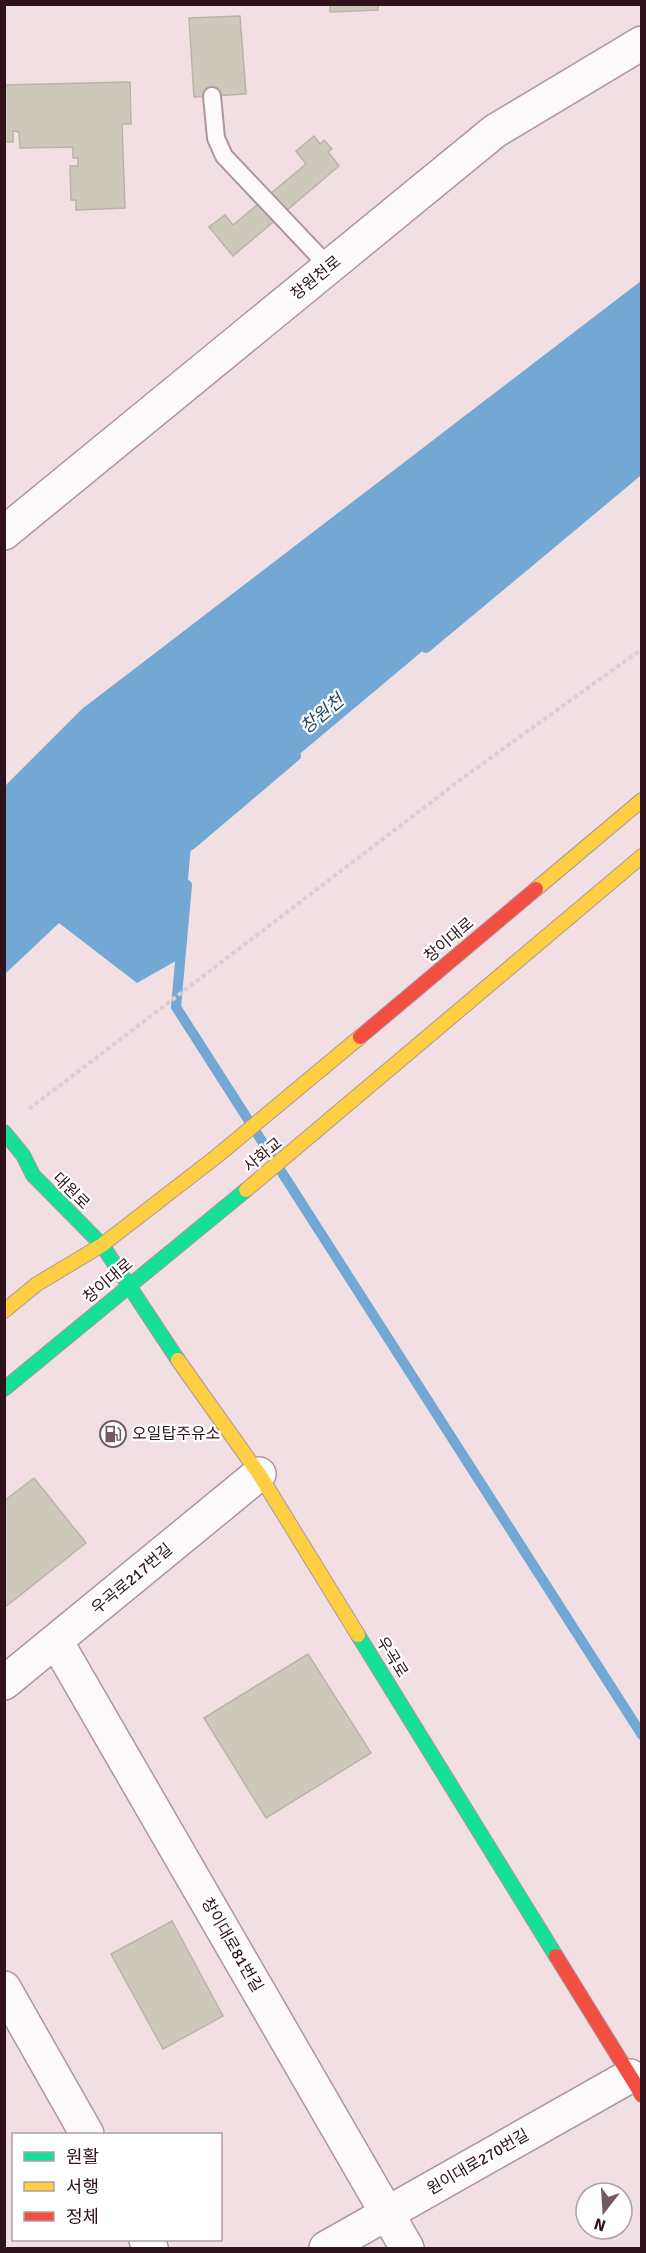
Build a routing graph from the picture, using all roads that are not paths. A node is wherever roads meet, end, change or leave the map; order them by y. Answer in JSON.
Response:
{"nodes":[{"id":1,"x":642,"y":43,"type":"edge"},
{"id":2,"x":212,"y":96,"type":"dead end"},
{"id":3,"x":329,"y":267,"type":"junction"},
{"id":4,"x":4,"y":533,"type":"edge"},
{"id":5,"x":642,"y":800,"type":"edge"},
{"id":6,"x":642,"y":856,"type":"edge"},
{"id":7,"x":278,"y":1104,"type":"joint"},
{"id":8,"x":4,"y":1132,"type":"edge"},
{"id":9,"x":217,"y":1156,"type":"joint"},
{"id":10,"x":233,"y":1200,"type":"joint"},
{"id":11,"x":102,"y":1245,"type":"junction"},
{"id":12,"x":128,"y":1286,"type":"junction"},
{"id":13,"x":4,"y":1311,"type":"edge"},
{"id":14,"x":4,"y":1389,"type":"edge"},
{"id":15,"x":259,"y":1474,"type":"junction"},
{"id":16,"x":57,"y":1641,"type":"junction"},
{"id":17,"x":4,"y":1683,"type":"edge"},
{"id":18,"x":4,"y":1988,"type":"edge"},
{"id":19,"x":638,"y":2080,"type":"edge"},
{"id":20,"x":86,"y":2133,"type":"edge"},
{"id":21,"x":387,"y":2214,"type":"junction"},
{"id":22,"x":326,"y":2248,"type":"edge"},
{"id":23,"x":407,"y":2248,"type":"edge"}],
"edges":[{"from":1,"to":3,"type":"street","name":"창원천로"},
{"from":2,"to":3,"type":"lane"},
{"from":3,"to":4,"type":"street","name":"창원천로"},
{"from":5,"to":7,"type":"main road","name":"창이대로"},
{"from":6,"to":10,"type":"main road","name":"사화교"},
{"from":7,"to":9,"type":"main road","name":"사화교"},
{"from":8,"to":11,"type":"main road","name":"대원로"},
{"from":9,"to":11,"type":"main road","name":"창이대로"},
{"from":10,"to":12,"type":"main road","name":"창이대로"},
{"from":11,"to":12,"type":"main road","name":"우곡로"},
{"from":11,"to":13,"type":"main road","name":"창이대로"},
{"from":12,"to":14,"type":"main road","name":"창이대로"},
{"from":12,"to":15,"type":"main road","name":"우곡로"},
{"from":15,"to":16,"type":"street","name":"우곡로217번길"},
{"from":15,"to":19,"type":"main road","name":"우곡로"},
{"from":16,"to":17,"type":"street","name":"우곡로217번길"},
{"from":16,"to":21,"type":"street","name":"창이대로81번길"},
{"from":18,"to":20,"type":"street"},
{"from":19,"to":21,"type":"street","name":"원이대로270번길"},
{"from":21,"to":22,"type":"street","name":"원이대로270번길"},
{"from":21,"to":23,"type":"street","name":"창이대로81번길"}]}
